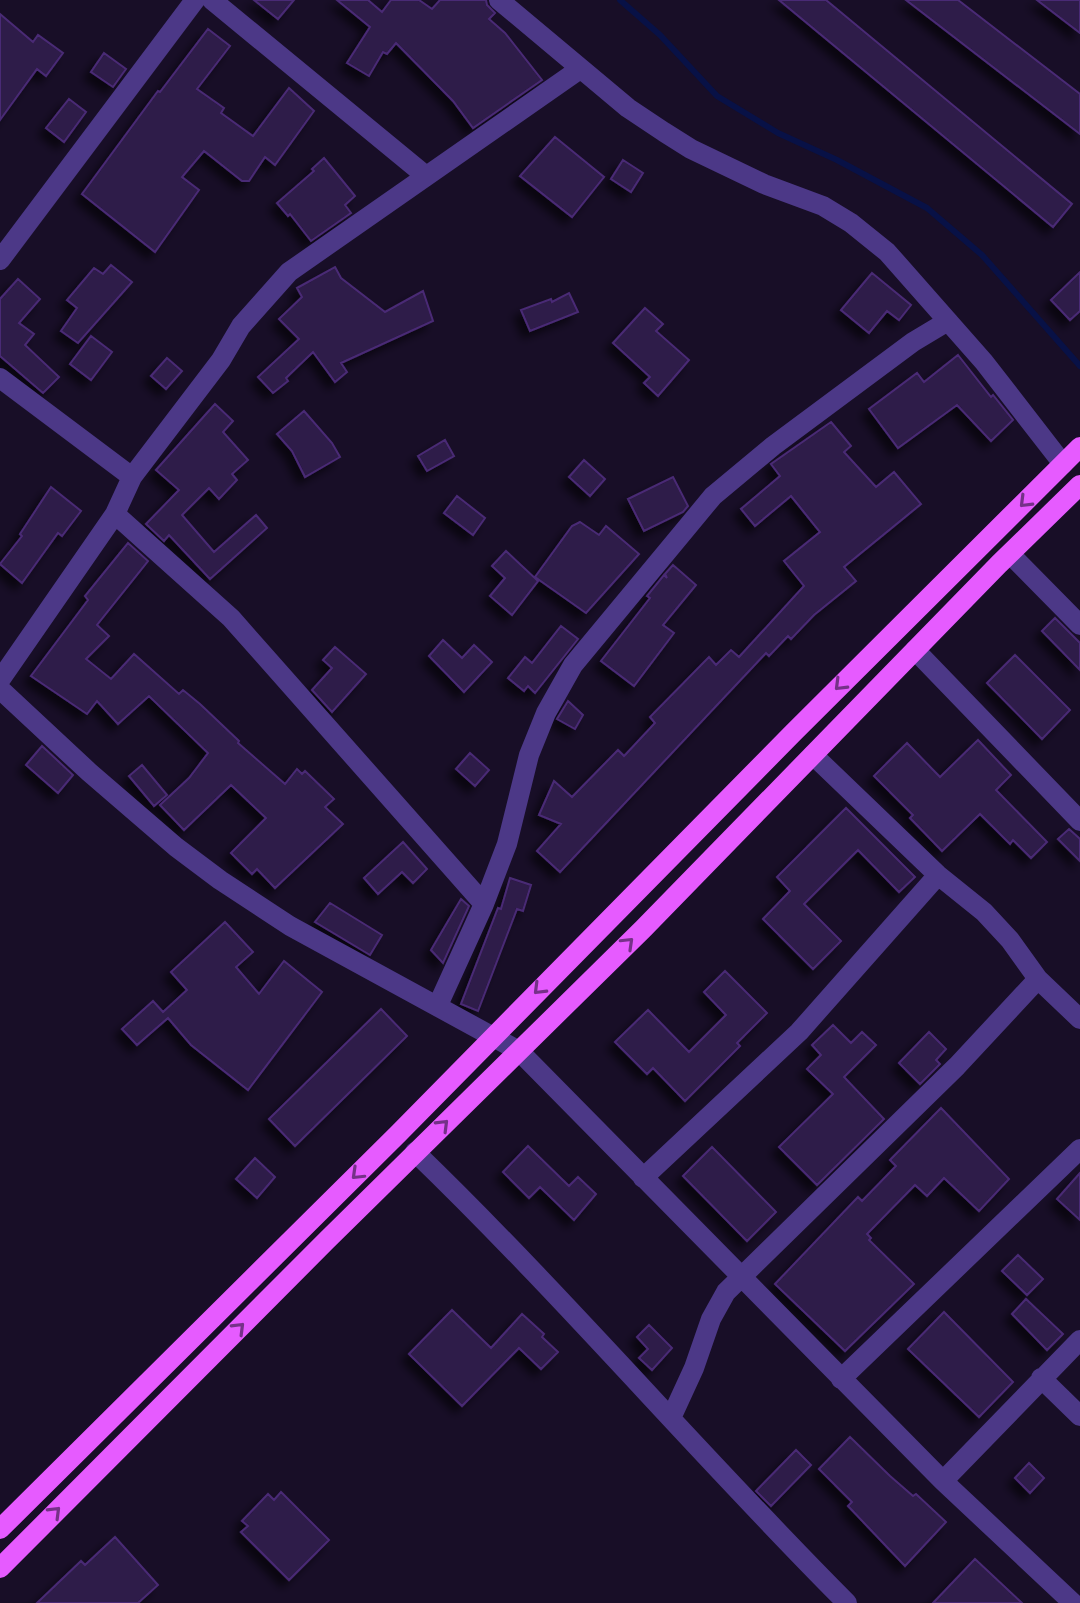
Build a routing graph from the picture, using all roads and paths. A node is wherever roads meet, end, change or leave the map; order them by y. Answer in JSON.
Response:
{"nodes":[{"id":1,"x":195,"y":0,"type":"edge"},
{"id":2,"x":212,"y":0,"type":"edge"},
{"id":3,"x":499,"y":0,"type":"edge"},
{"id":4,"x":580,"y":69,"type":"junction"},
{"id":5,"x":426,"y":176,"type":"junction"},
{"id":6,"x":0,"y":260,"type":"edge"},
{"id":7,"x":948,"y":321,"type":"junction"},
{"id":8,"x":0,"y":378,"type":"edge"},
{"id":9,"x":1080,"y":447,"type":"edge"},
{"id":10,"x":1063,"y":464,"type":"junction"},
{"id":11,"x":132,"y":477,"type":"junction"},
{"id":12,"x":1080,"y":485,"type":"edge"},
{"id":13,"x":115,"y":514,"type":"junction"},
{"id":14,"x":1010,"y":554,"type":"junction"},
{"id":15,"x":1080,"y":625,"type":"edge"},
{"id":16,"x":915,"y":650,"type":"junction"},
{"id":17,"x":0,"y":680,"type":"edge"},
{"id":18,"x":0,"y":689,"type":"edge"},
{"id":19,"x":813,"y":755,"type":"junction"},
{"id":20,"x":1080,"y":821,"type":"edge"},
{"id":21,"x":938,"y":875,"type":"junction"},
{"id":22,"x":484,"y":904,"type":"junction"},
{"id":23,"x":1038,"y":979,"type":"junction"},
{"id":24,"x":438,"y":1005,"type":"junction"},
{"id":25,"x":1080,"y":1019,"type":"edge"},
{"id":26,"x":493,"y":1036,"type":"junction"},
{"id":27,"x":519,"y":1051,"type":"junction"},
{"id":28,"x":1080,"y":1149,"type":"edge"},
{"id":29,"x":415,"y":1152,"type":"junction"},
{"id":30,"x":643,"y":1178,"type":"junction"},
{"id":31,"x":740,"y":1276,"type":"junction"},
{"id":32,"x":1080,"y":1340,"type":"edge"},
{"id":33,"x":1041,"y":1378,"type":"junction"},
{"id":34,"x":841,"y":1379,"type":"junction"},
{"id":35,"x":1080,"y":1416,"type":"edge"},
{"id":36,"x":671,"y":1418,"type":"junction"},
{"id":37,"x":943,"y":1481,"type":"junction"},
{"id":38,"x":0,"y":1529,"type":"edge"},
{"id":39,"x":0,"y":1568,"type":"edge"},
{"id":40,"x":847,"y":1603,"type":"edge"},
{"id":41,"x":1073,"y":1603,"type":"edge"}],
"edges":[{"from":1,"to":6,"type":"street"},
{"from":2,"to":5,"type":"street"},
{"from":3,"to":4,"type":"street"},
{"from":4,"to":5,"type":"street"},
{"from":4,"to":7,"type":"street"},
{"from":5,"to":11,"type":"street"},
{"from":7,"to":10,"type":"street"},
{"from":7,"to":22,"type":"street"},
{"from":8,"to":11,"type":"street"},
{"from":9,"to":10,"type":"main road"},
{"from":10,"to":26,"type":"main road","one_way":true},
{"from":11,"to":13,"type":"street"},
{"from":12,"to":14,"type":"main road"},
{"from":13,"to":17,"type":"street"},
{"from":13,"to":22,"type":"street"},
{"from":14,"to":15,"type":"street"},
{"from":14,"to":16,"type":"main road"},
{"from":16,"to":19,"type":"main road"},
{"from":16,"to":20,"type":"street"},
{"from":18,"to":24,"type":"street"},
{"from":19,"to":21,"type":"street"},
{"from":27,"to":19,"type":"main road","one_way":true},
{"from":21,"to":23,"type":"street"},
{"from":21,"to":30,"type":"street"},
{"from":22,"to":24,"type":"street"},
{"from":23,"to":25,"type":"street"},
{"from":23,"to":31,"type":"street"},
{"from":24,"to":26,"type":"street"},
{"from":26,"to":27,"type":"street"},
{"from":26,"to":38,"type":"main road","one_way":true},
{"from":29,"to":27,"type":"main road","one_way":true},
{"from":27,"to":30,"type":"street"},
{"from":28,"to":34,"type":"street"},
{"from":29,"to":36,"type":"street"},
{"from":39,"to":29,"type":"main road","one_way":true},
{"from":30,"to":31,"type":"street"},
{"from":31,"to":34,"type":"street"},
{"from":31,"to":36,"type":"street"},
{"from":32,"to":33,"type":"street"},
{"from":33,"to":35,"type":"street"},
{"from":33,"to":37,"type":"street"},
{"from":34,"to":37,"type":"street"},
{"from":36,"to":40,"type":"street"},
{"from":37,"to":41,"type":"street"}]}
